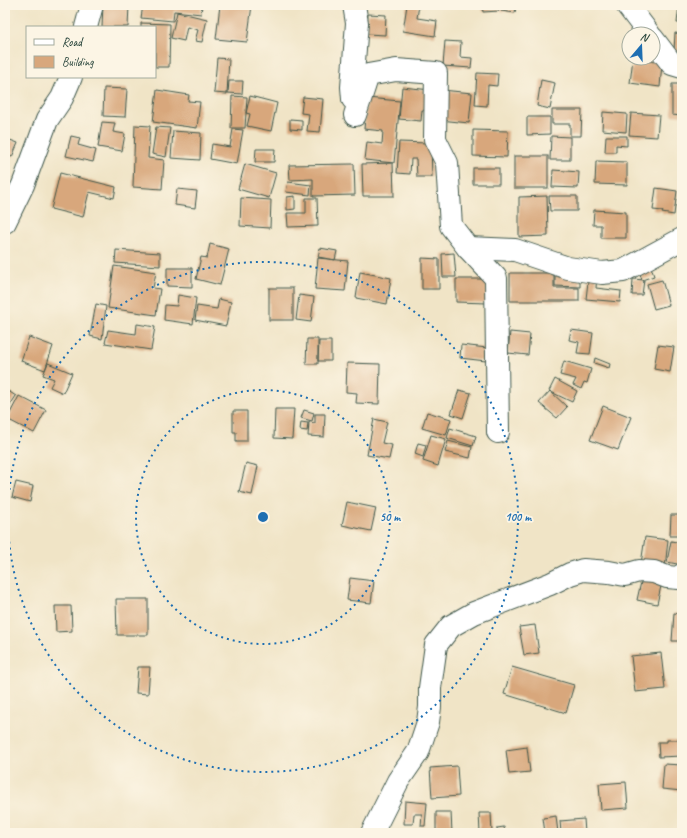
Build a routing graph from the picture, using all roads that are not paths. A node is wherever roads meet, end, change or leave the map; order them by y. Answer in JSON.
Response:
{"nodes":[{"id":1,"x":92,"y":5,"type":"edge"},
{"id":2,"x":354,"y":5,"type":"edge"},
{"id":3,"x":627,"y":5,"type":"edge"},
{"id":4,"x":86,"y":26,"type":"edge"},
{"id":5,"x":643,"y":26,"type":"edge"},
{"id":6,"x":661,"y":50,"type":"edge"},
{"id":7,"x":682,"y":67,"type":"edge"},
{"id":8,"x":70,"y":78,"type":"edge"},
{"id":9,"x":5,"y":222,"type":"edge"},
{"id":10,"x":682,"y":239,"type":"edge"},
{"id":11,"x":468,"y":248,"type":"junction"},
{"id":12,"x":498,"y":432,"type":"dead end"},
{"id":13,"x":682,"y":575,"type":"edge"},
{"id":14,"x":372,"y":833,"type":"edge"}],
"edges":[{"from":1,"to":4,"type":"street"},
{"from":2,"to":11,"type":"street"},
{"from":3,"to":5,"type":"street"},
{"from":6,"to":7,"type":"street"},
{"from":8,"to":9,"type":"street"},
{"from":10,"to":11,"type":"street"},
{"from":11,"to":12,"type":"street"},
{"from":13,"to":14,"type":"street"}]}
